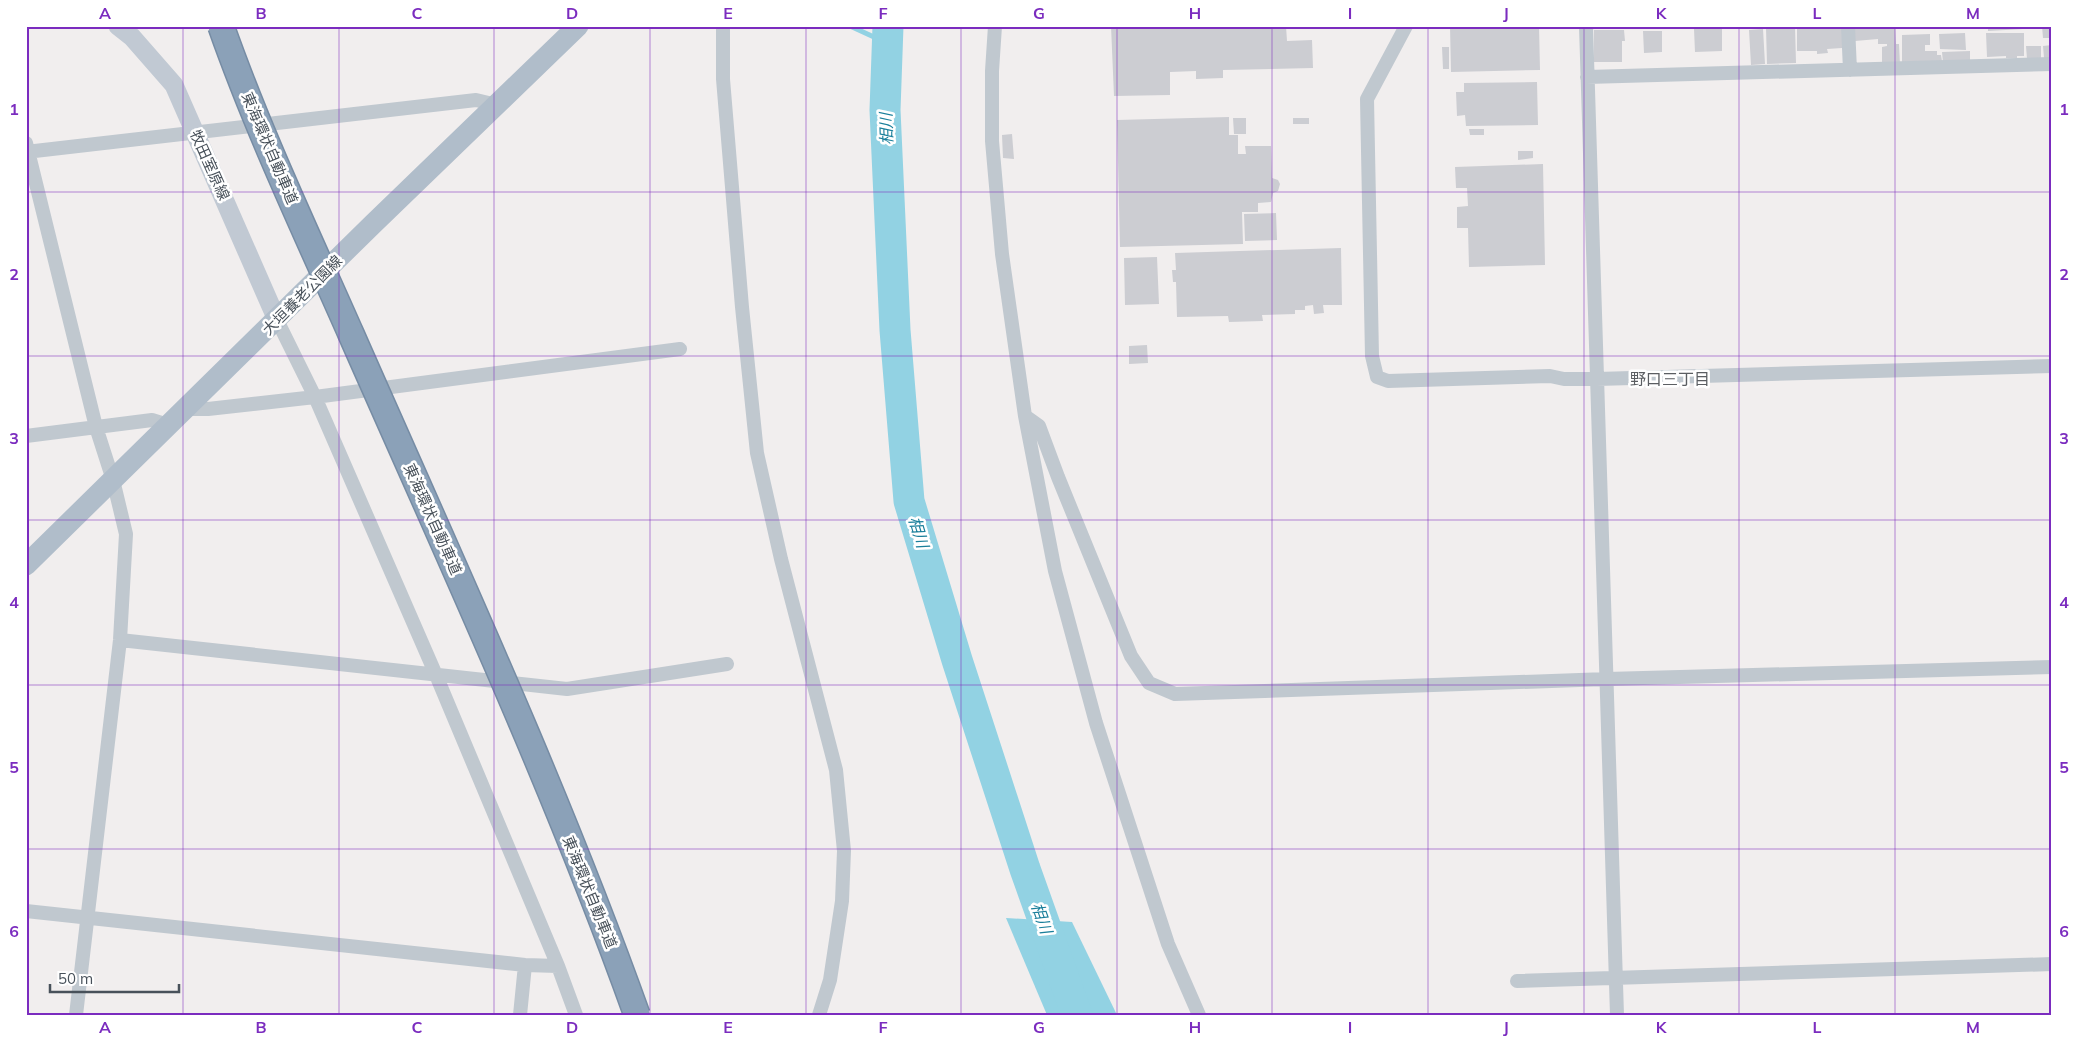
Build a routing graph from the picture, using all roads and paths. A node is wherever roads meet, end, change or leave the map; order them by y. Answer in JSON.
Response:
{"nodes":[{"id":1,"x":118,"y":26,"type":"edge"},
{"id":2,"x":221,"y":26,"type":"edge"},
{"id":3,"x":578,"y":26,"type":"edge"},
{"id":4,"x":723,"y":26,"type":"edge"},
{"id":5,"x":995,"y":26,"type":"edge"},
{"id":6,"x":1406,"y":26,"type":"edge"},
{"id":7,"x":1586,"y":26,"type":"edge"},
{"id":8,"x":1848,"y":26,"type":"edge"},
{"id":9,"x":2052,"y":64,"type":"edge"},
{"id":10,"x":1850,"y":70,"type":"junction"},
{"id":11,"x":1587,"y":77,"type":"junction"},
{"id":12,"x":497,"y":105,"type":"junction"},
{"id":13,"x":196,"y":132,"type":"junction"},
{"id":14,"x":27,"y":149,"type":"edge"},
{"id":15,"x":277,"y":320,"type":"junction"},
{"id":16,"x":680,"y":349,"type":"dead end"},
{"id":17,"x":2052,"y":366,"type":"edge"},
{"id":18,"x":1597,"y":379,"type":"junction"},
{"id":19,"x":315,"y":397,"type":"junction"},
{"id":20,"x":186,"y":409,"type":"junction"},
{"id":21,"x":1025,"y":416,"type":"junction"},
{"id":22,"x":168,"y":425,"type":"junction"},
{"id":23,"x":96,"y":427,"type":"junction"},
{"id":24,"x":26,"y":436,"type":"edge"},
{"id":25,"x":113,"y":480,"type":"junction"},
{"id":26,"x":26,"y":565,"type":"edge"},
{"id":27,"x":120,"y":640,"type":"junction"},
{"id":28,"x":727,"y":664,"type":"dead end"},
{"id":29,"x":2052,"y":667,"type":"edge"},
{"id":30,"x":436,"y":675,"type":"junction"},
{"id":31,"x":1607,"y":679,"type":"junction"},
{"id":32,"x":26,"y":911,"type":"edge"},
{"id":33,"x":87,"y":918,"type":"junction"},
{"id":34,"x":2052,"y":964,"type":"edge"},
{"id":35,"x":525,"y":965,"type":"junction"},
{"id":36,"x":558,"y":966,"type":"junction"},
{"id":37,"x":1615,"y":978,"type":"junction"},
{"id":38,"x":1517,"y":981,"type":"dead end"},
{"id":39,"x":76,"y":1015,"type":"edge"},
{"id":40,"x":520,"y":1015,"type":"edge"},
{"id":41,"x":576,"y":1015,"type":"edge"},
{"id":42,"x":637,"y":1015,"type":"edge"},
{"id":43,"x":819,"y":1015,"type":"edge"},
{"id":44,"x":1199,"y":1015,"type":"edge"},
{"id":45,"x":1617,"y":1015,"type":"edge"}],
"edges":[{"from":1,"to":13,"type":"main road","name":"牧田室原線"},
{"from":2,"to":42,"type":"highway","name":"東海環状自動車道","bridge":true},
{"from":3,"to":12,"type":"main road","name":"大垣養老公園線"},
{"from":4,"to":43,"type":"street"},
{"from":5,"to":21,"type":"street"},
{"from":6,"to":18,"type":"street"},
{"from":7,"to":11,"type":"street"},
{"from":8,"to":10,"type":"street"},
{"from":9,"to":10,"type":"street"},
{"from":10,"to":11,"type":"street"},
{"from":11,"to":18,"type":"street"},
{"from":12,"to":13,"type":"street"},
{"from":12,"to":15,"type":"main road","name":"大垣養老公園線"},
{"from":13,"to":14,"type":"street"},
{"from":13,"to":15,"type":"main road","name":"牧田室原線"},
{"from":14,"to":23,"type":"street"},
{"from":15,"to":19,"type":"street"},
{"from":15,"to":20,"type":"main road","name":"大垣養老公園線"},
{"from":16,"to":19,"type":"street"},
{"from":17,"to":18,"type":"street"},
{"from":18,"to":31,"type":"street"},
{"from":19,"to":20,"type":"street"},
{"from":19,"to":30,"type":"street"},
{"from":20,"to":22,"type":"main road","name":"大垣養老公園線"},
{"from":21,"to":31,"type":"street"},
{"from":21,"to":44,"type":"street"},
{"from":22,"to":23,"type":"street"},
{"from":22,"to":25,"type":"main road","name":"大垣養老公園線"},
{"from":23,"to":24,"type":"street"},
{"from":23,"to":25,"type":"street"},
{"from":25,"to":26,"type":"main road","name":"大垣養老公園線"},
{"from":25,"to":27,"type":"street"},
{"from":27,"to":30,"type":"street"},
{"from":27,"to":33,"type":"street"},
{"from":28,"to":30,"type":"street"},
{"from":29,"to":31,"type":"street"},
{"from":30,"to":36,"type":"street"},
{"from":31,"to":37,"type":"street"},
{"from":32,"to":33,"type":"street"},
{"from":33,"to":35,"type":"street"},
{"from":33,"to":39,"type":"street"},
{"from":34,"to":37,"type":"street"},
{"from":35,"to":36,"type":"street"},
{"from":35,"to":40,"type":"street"},
{"from":36,"to":41,"type":"street"},
{"from":37,"to":38,"type":"street"},
{"from":37,"to":45,"type":"street"}]}
